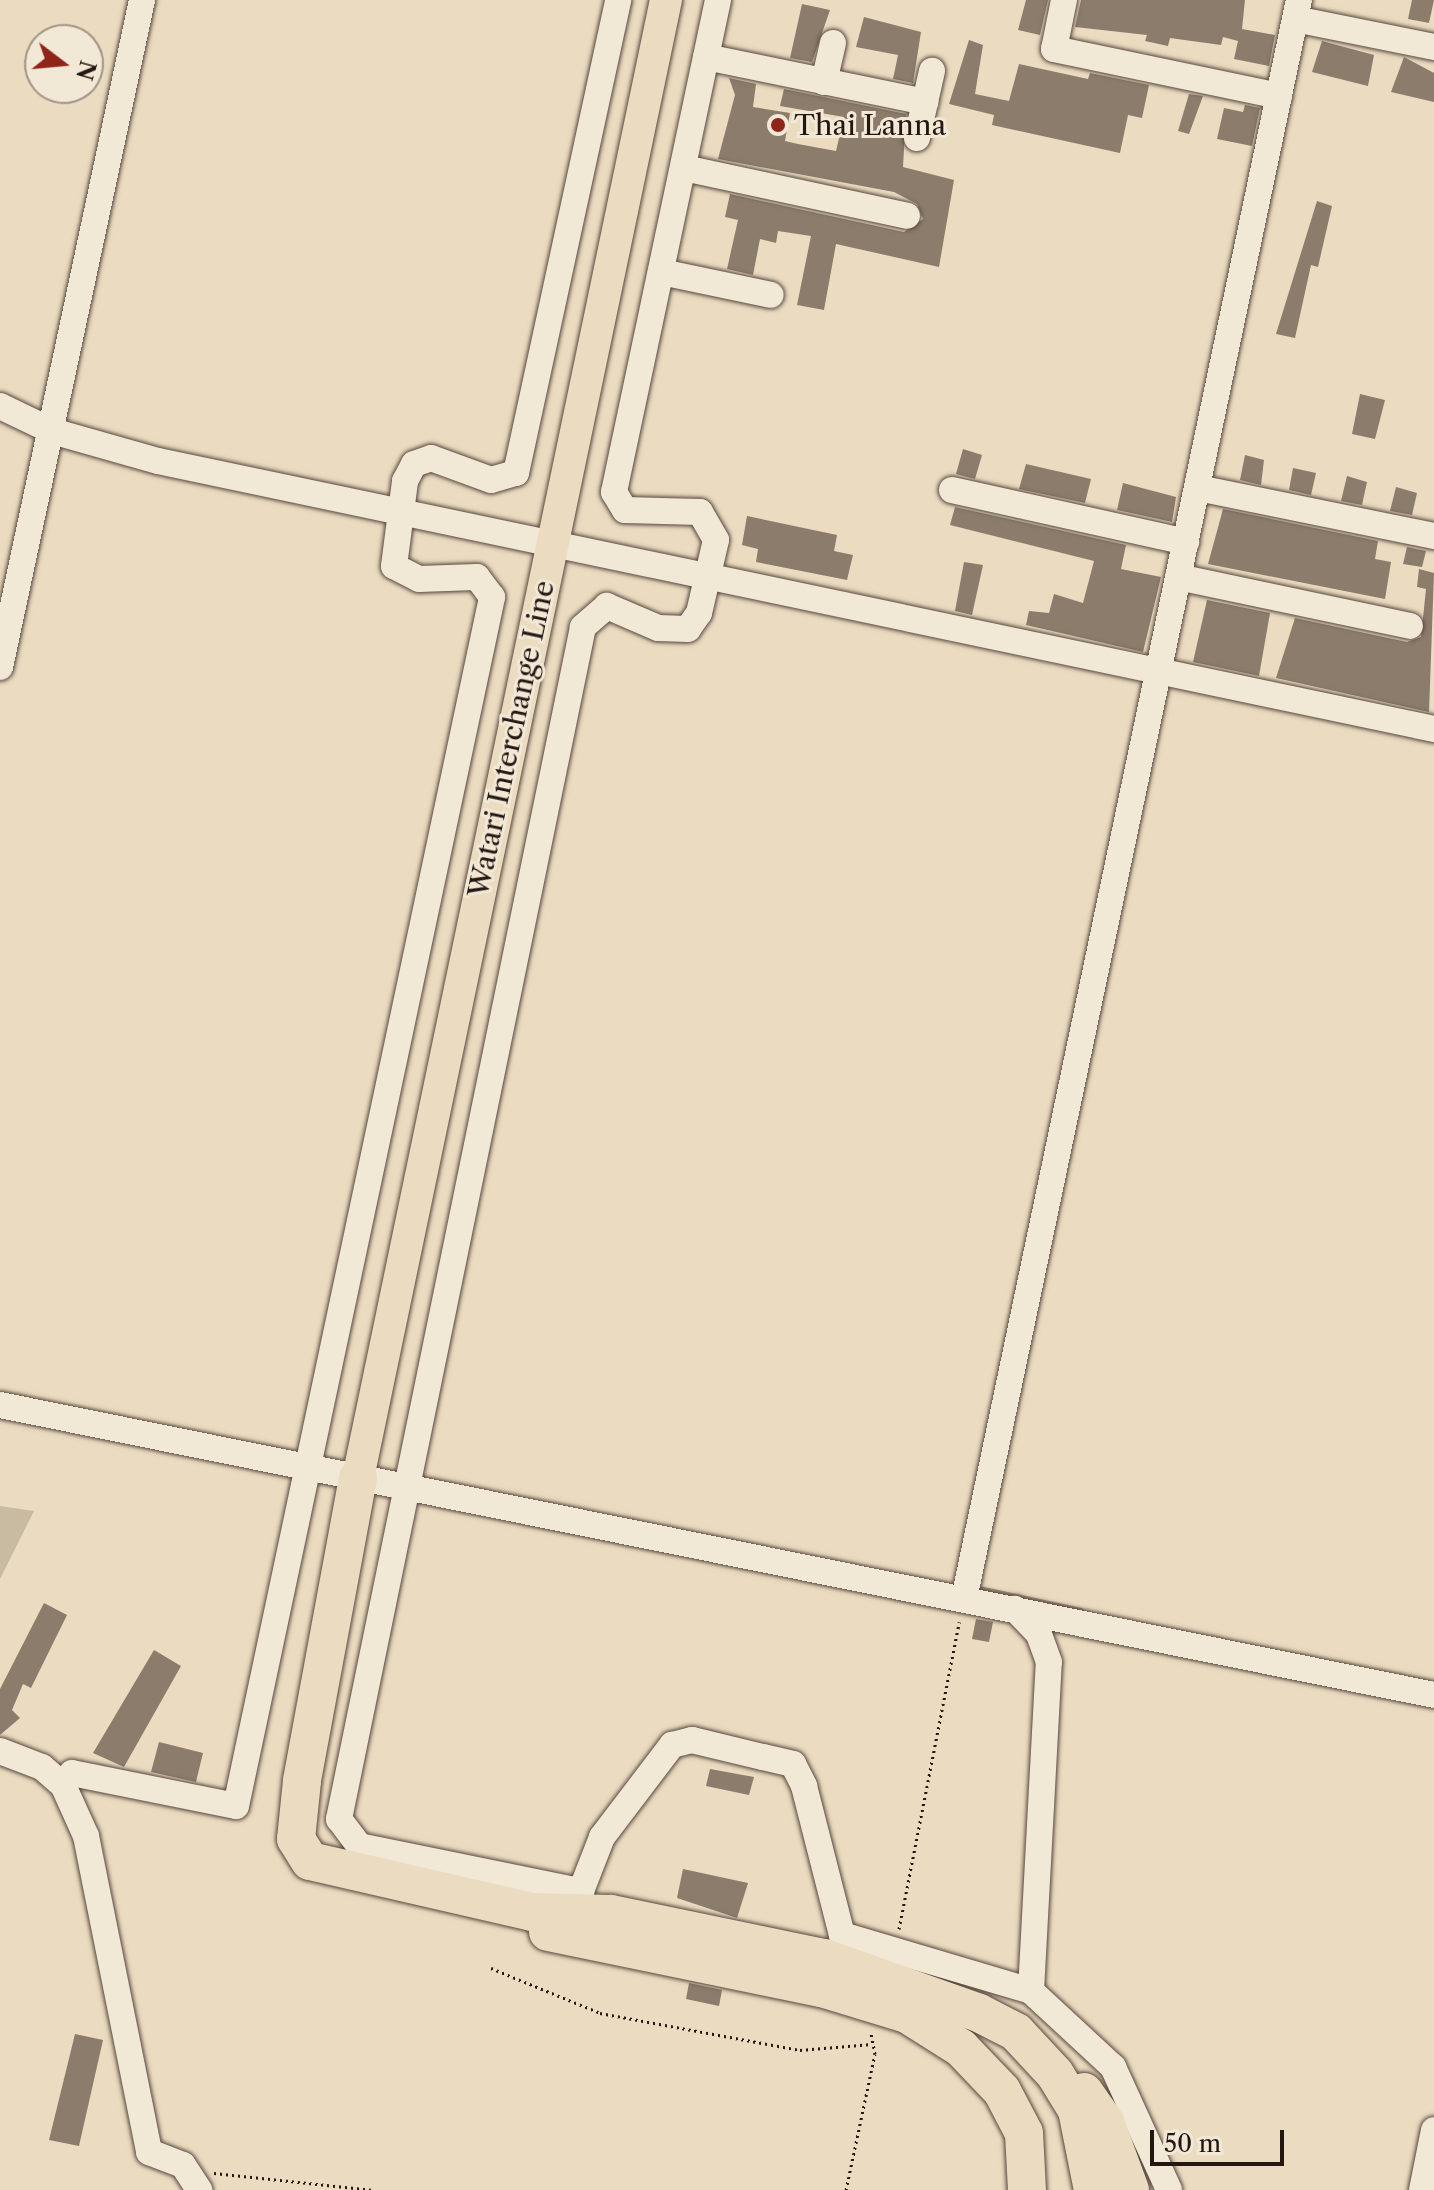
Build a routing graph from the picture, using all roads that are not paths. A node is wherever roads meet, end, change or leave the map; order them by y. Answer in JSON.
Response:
{"nodes":[{"id":1,"x":142,"y":0,"type":"edge"},
{"id":2,"x":618,"y":0,"type":"edge"},
{"id":3,"x":666,"y":0,"type":"edge"},
{"id":4,"x":718,"y":0,"type":"edge"},
{"id":5,"x":1064,"y":0,"type":"edge"},
{"id":6,"x":1297,"y":10,"type":"edge"},
{"id":7,"x":833,"y":43,"type":"dead end"},
{"id":8,"x":1434,"y":47,"type":"edge"},
{"id":9,"x":706,"y":57,"type":"junction"},
{"id":10,"x":932,"y":71,"type":"dead end"},
{"id":11,"x":824,"y":82,"type":"junction"},
{"id":12,"x":1279,"y":96,"type":"junction"},
{"id":13,"x":925,"y":102,"type":"junction"},
{"id":14,"x":917,"y":138,"type":"dead end"},
{"id":15,"x":684,"y":168,"type":"junction"},
{"id":16,"x":907,"y":216,"type":"dead end"},
{"id":17,"x":661,"y":272,"type":"junction"},
{"id":18,"x":771,"y":295,"type":"dead end"},
{"id":19,"x":0,"y":406,"type":"edge"},
{"id":20,"x":52,"y":431,"type":"junction"},
{"id":21,"x":1198,"y":488,"type":"junction"},
{"id":22,"x":952,"y":490,"type":"dead end"},
{"id":23,"x":399,"y":511,"type":"junction"},
{"id":24,"x":1434,"y":536,"type":"edge"},
{"id":25,"x":1186,"y":542,"type":"junction"},
{"id":26,"x":551,"y":543,"type":"junction"},
{"id":27,"x":708,"y":577,"type":"junction"},
{"id":28,"x":1178,"y":577,"type":"junction"},
{"id":29,"x":1410,"y":626,"type":"dead end"},
{"id":30,"x":0,"y":667,"type":"edge"},
{"id":31,"x":1159,"y":671,"type":"junction"},
{"id":32,"x":1434,"y":729,"type":"edge"},
{"id":33,"x":0,"y":1405,"type":"edge"},
{"id":34,"x":303,"y":1466,"type":"junction"},
{"id":35,"x":358,"y":1478,"type":"junction"},
{"id":36,"x":410,"y":1488,"type":"junction"},
{"id":37,"x":964,"y":1599,"type":"junction"},
{"id":38,"x":1015,"y":1609,"type":"junction"},
{"id":39,"x":1434,"y":1695,"type":"edge"},
{"id":40,"x":0,"y":1751,"type":"edge"},
{"id":41,"x":63,"y":1785,"type":"junction"},
{"id":42,"x":1031,"y":1991,"type":"junction"},
{"id":43,"x":910,"y":2003,"type":"junction"},
{"id":44,"x":1016,"y":2032,"type":"junction"},
{"id":45,"x":1434,"y":2130,"type":"edge"},
{"id":46,"x":196,"y":2183,"type":"edge"},
{"id":47,"x":1027,"y":2190,"type":"edge"},
{"id":48,"x":1078,"y":2190,"type":"edge"},
{"id":49,"x":1093,"y":2190,"type":"edge"},
{"id":50,"x":1130,"y":2190,"type":"edge"},
{"id":51,"x":1169,"y":2190,"type":"edge"},
{"id":52,"x":1422,"y":2190,"type":"edge"}],
"edges":[{"from":1,"to":20,"type":"street"},
{"from":2,"to":23,"type":"street"},
{"from":3,"to":26,"type":"main road","name":"Watari Interchange Line"},
{"from":4,"to":9,"type":"street"},
{"from":5,"to":12,"type":"street"},
{"from":6,"to":8,"type":"street"},
{"from":6,"to":12,"type":"street"},
{"from":7,"to":11,"type":"street"},
{"from":9,"to":11,"type":"street"},
{"from":9,"to":15,"type":"street"},
{"from":10,"to":13,"type":"street"},
{"from":11,"to":13,"type":"street"},
{"from":12,"to":21,"type":"street"},
{"from":13,"to":14,"type":"street"},
{"from":15,"to":16,"type":"street"},
{"from":15,"to":17,"type":"street"},
{"from":17,"to":18,"type":"street"},
{"from":17,"to":27,"type":"street"},
{"from":19,"to":20,"type":"street"},
{"from":20,"to":23,"type":"street"},
{"from":20,"to":30,"type":"street"},
{"from":21,"to":24,"type":"street"},
{"from":21,"to":25,"type":"street"},
{"from":22,"to":25,"type":"street"},
{"from":23,"to":26,"type":"street"},
{"from":23,"to":34,"type":"street"},
{"from":25,"to":28,"type":"street"},
{"from":26,"to":27,"type":"street"},
{"from":26,"to":35,"type":"main road","name":"Watari Interchange Line"},
{"from":27,"to":31,"type":"street"},
{"from":27,"to":36,"type":"street"},
{"from":28,"to":29,"type":"street"},
{"from":28,"to":31,"type":"street"},
{"from":31,"to":32,"type":"street"},
{"from":31,"to":37,"type":"street"},
{"from":33,"to":34,"type":"street"},
{"from":34,"to":35,"type":"street"},
{"from":34,"to":41,"type":"street"},
{"from":35,"to":36,"type":"street"},
{"from":35,"to":43,"type":"highway"},
{"from":36,"to":37,"type":"street"},
{"from":36,"to":42,"type":"street"},
{"from":37,"to":38,"type":"street"},
{"from":38,"to":39,"type":"street"},
{"from":38,"to":42,"type":"street"},
{"from":40,"to":41,"type":"street"},
{"from":41,"to":46,"type":"street"},
{"from":42,"to":51,"type":"street"},
{"from":43,"to":44,"type":"highway"},
{"from":43,"to":47,"type":"highway"},
{"from":43,"to":48,"type":"highway"},
{"from":44,"to":49,"type":"highway"},
{"from":44,"to":50,"type":"highway"},
{"from":45,"to":52,"type":"street"}]}
